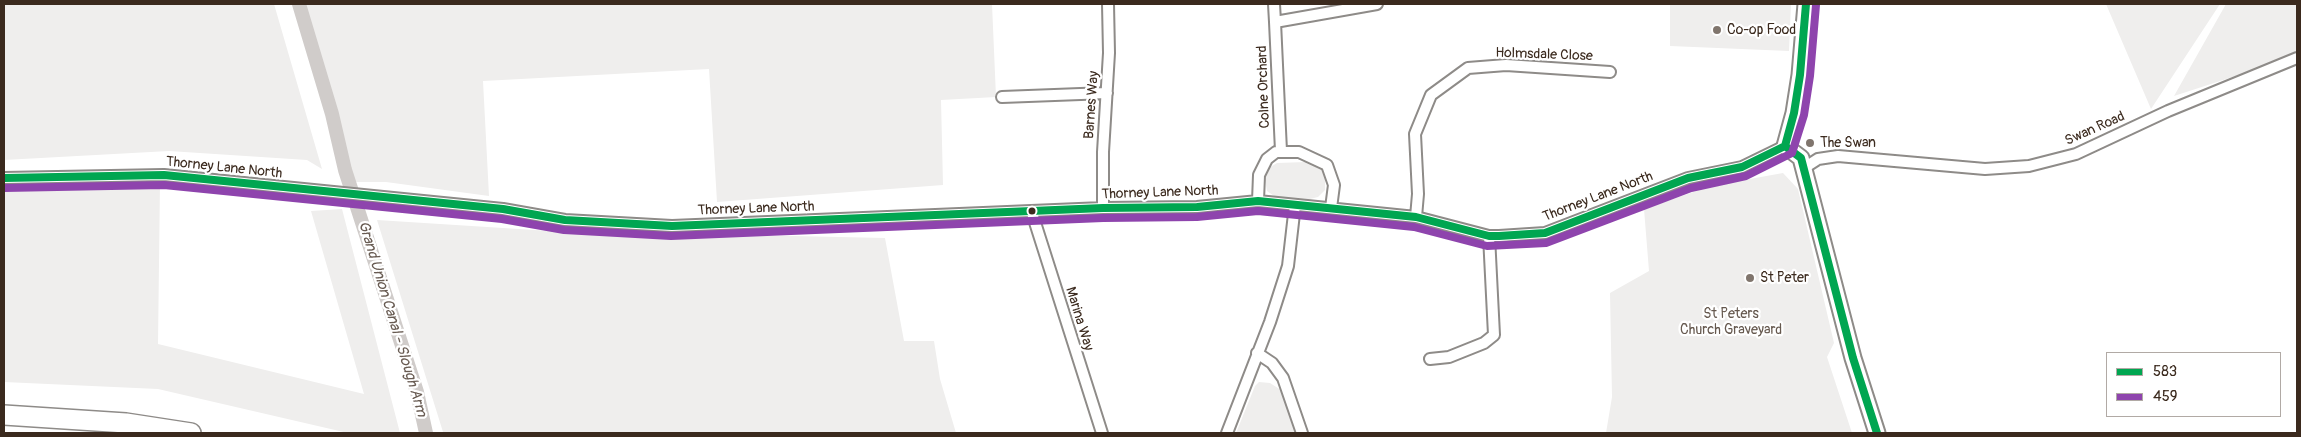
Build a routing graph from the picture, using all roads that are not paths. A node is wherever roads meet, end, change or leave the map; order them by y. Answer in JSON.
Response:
{"nodes":[{"id":1,"x":1108,"y":4,"type":"edge"},
{"id":2,"x":1274,"y":4,"type":"edge"},
{"id":3,"x":1377,"y":4,"type":"edge"},
{"id":4,"x":1806,"y":4,"type":"edge"},
{"id":5,"x":1275,"y":22,"type":"junction"},
{"id":6,"x":2297,"y":58,"type":"edge"},
{"id":7,"x":1610,"y":72,"type":"dead end"},
{"id":8,"x":1107,"y":93,"type":"junction"},
{"id":9,"x":1002,"y":97,"type":"dead end"},
{"id":10,"x":1785,"y":146,"type":"junction"},
{"id":11,"x":1281,"y":151,"type":"junction"},
{"id":12,"x":1804,"y":168,"type":"junction"},
{"id":13,"x":4,"y":178,"type":"edge"},
{"id":14,"x":1258,"y":201,"type":"junction"},
{"id":15,"x":1295,"y":205,"type":"junction"},
{"id":16,"x":1103,"y":208,"type":"junction"},
{"id":17,"x":1331,"y":208,"type":"junction"},
{"id":18,"x":1032,"y":213,"type":"junction"},
{"id":19,"x":1416,"y":217,"type":"junction"},
{"id":20,"x":1489,"y":236,"type":"junction"},
{"id":21,"x":1257,"y":353,"type":"junction"},
{"id":22,"x":1430,"y":360,"type":"dead end"},
{"id":23,"x":4,"y":414,"type":"edge"},
{"id":24,"x":192,"y":433,"type":"edge"},
{"id":25,"x":1102,"y":433,"type":"edge"},
{"id":26,"x":1227,"y":433,"type":"edge"},
{"id":27,"x":1302,"y":433,"type":"edge"},
{"id":28,"x":1877,"y":433,"type":"edge"}],
"edges":[{"from":1,"to":8,"type":"street","name":"Barnes Way"},
{"from":2,"to":5,"type":"street","name":"Colne Orchard"},
{"from":3,"to":5,"type":"street"},
{"from":4,"to":10,"type":"main road"},
{"from":5,"to":11,"type":"street","name":"Colne Orchard"},
{"from":6,"to":12,"type":"street","name":"Swan Road"},
{"from":7,"to":19,"type":"street","name":"Holmsdale Close"},
{"from":8,"to":9,"type":"street"},
{"from":8,"to":16,"type":"street","name":"Barnes Way"},
{"from":10,"to":12,"type":"main road"},
{"from":10,"to":20,"type":"street","name":"Thorney Lane North"},
{"from":11,"to":14,"type":"street"},
{"from":11,"to":17,"type":"street"},
{"from":12,"to":28,"type":"main road"},
{"from":13,"to":18,"type":"street","name":"Thorney Lane North"},
{"from":14,"to":15,"type":"street","name":"Thorney Lane North"},
{"from":14,"to":16,"type":"street","name":"Thorney Lane North"},
{"from":15,"to":17,"type":"street","name":"Thorney Lane North"},
{"from":15,"to":21,"type":"street"},
{"from":16,"to":18,"type":"street","name":"Thorney Lane North"},
{"from":17,"to":19,"type":"street","name":"Thorney Lane North"},
{"from":18,"to":25,"type":"street","name":"Marina Way"},
{"from":19,"to":20,"type":"street","name":"Thorney Lane North"},
{"from":20,"to":22,"type":"street"},
{"from":21,"to":26,"type":"street"},
{"from":21,"to":27,"type":"street"},
{"from":23,"to":24,"type":"highway"}]}
